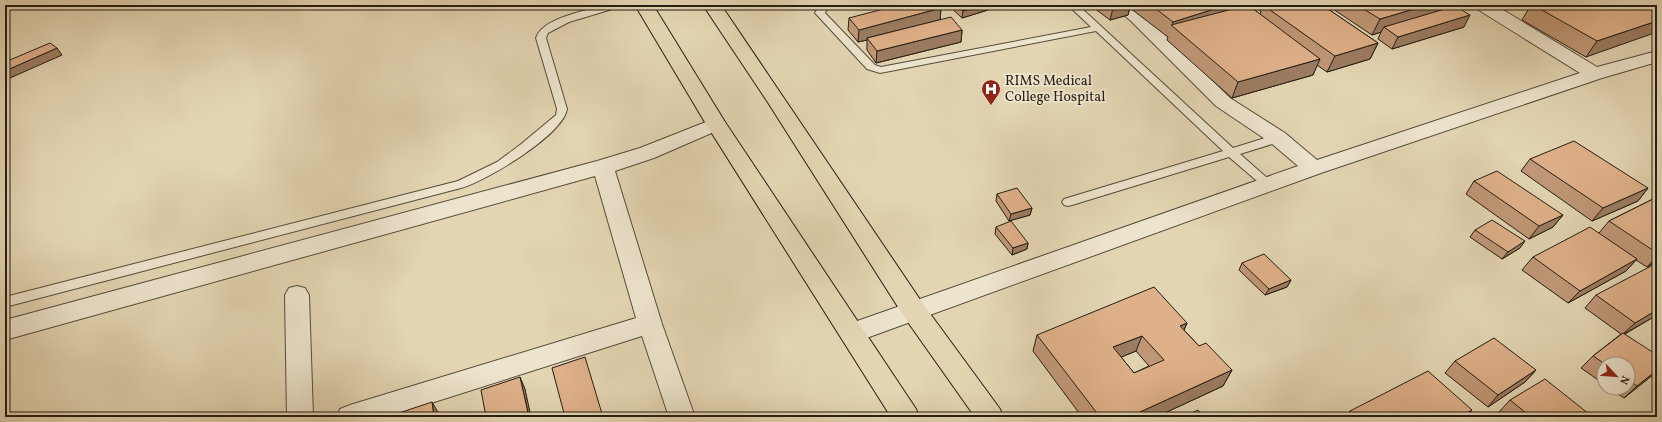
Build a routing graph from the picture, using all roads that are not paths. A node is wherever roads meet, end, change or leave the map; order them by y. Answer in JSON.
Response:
{"nodes":[{"id":1,"x":616,"y":5,"type":"edge"},
{"id":2,"x":644,"y":5,"type":"edge"},
{"id":3,"x":712,"y":5,"type":"edge"},
{"id":4,"x":824,"y":5,"type":"edge"},
{"id":5,"x":1074,"y":5,"type":"edge"},
{"id":6,"x":1121,"y":5,"type":"edge"},
{"id":7,"x":1483,"y":5,"type":"edge"},
{"id":8,"x":1099,"y":28,"type":"junction"},
{"id":9,"x":1657,"y":56,"type":"edge"},
{"id":10,"x":1595,"y":74,"type":"junction"},
{"id":11,"x":716,"y":124,"type":"junction"},
{"id":12,"x":1278,"y":138,"type":"junction"},
{"id":13,"x":1232,"y":153,"type":"junction"},
{"id":14,"x":603,"y":167,"type":"junction"},
{"id":15,"x":1314,"y":168,"type":"junction"},
{"id":16,"x":1268,"y":184,"type":"junction"},
{"id":17,"x":1068,"y":202,"type":"dead end"},
{"id":18,"x":297,"y":295,"type":"dead end"},
{"id":19,"x":5,"y":302,"type":"edge"},
{"id":20,"x":914,"y":311,"type":"junction"},
{"id":21,"x":650,"y":324,"type":"junction"},
{"id":22,"x":5,"y":330,"type":"edge"},
{"id":23,"x":852,"y":333,"type":"junction"},
{"id":24,"x":901,"y":416,"type":"edge"},
{"id":25,"x":300,"y":417,"type":"edge"},
{"id":26,"x":350,"y":417,"type":"edge"},
{"id":27,"x":682,"y":417,"type":"edge"},
{"id":28,"x":990,"y":417,"type":"edge"}],
"edges":[{"from":1,"to":19,"type":"lane"},
{"from":2,"to":11,"type":"main road"},
{"from":3,"to":20,"type":"main road"},
{"from":4,"to":8,"type":"lane"},
{"from":5,"to":8,"type":"lane"},
{"from":6,"to":12,"type":"street"},
{"from":7,"to":10,"type":"street"},
{"from":8,"to":13,"type":"lane"},
{"from":9,"to":10,"type":"street"},
{"from":10,"to":15,"type":"street"},
{"from":11,"to":14,"type":"street"},
{"from":11,"to":23,"type":"main road"},
{"from":12,"to":13,"type":"lane"},
{"from":12,"to":15,"type":"street"},
{"from":13,"to":16,"type":"lane"},
{"from":13,"to":17,"type":"lane"},
{"from":14,"to":21,"type":"street"},
{"from":14,"to":22,"type":"street"},
{"from":15,"to":16,"type":"street"},
{"from":16,"to":20,"type":"street"},
{"from":18,"to":25,"type":"street"},
{"from":20,"to":23,"type":"street"},
{"from":20,"to":28,"type":"main road"},
{"from":21,"to":26,"type":"street"},
{"from":21,"to":27,"type":"street"},
{"from":23,"to":24,"type":"main road"}]}
